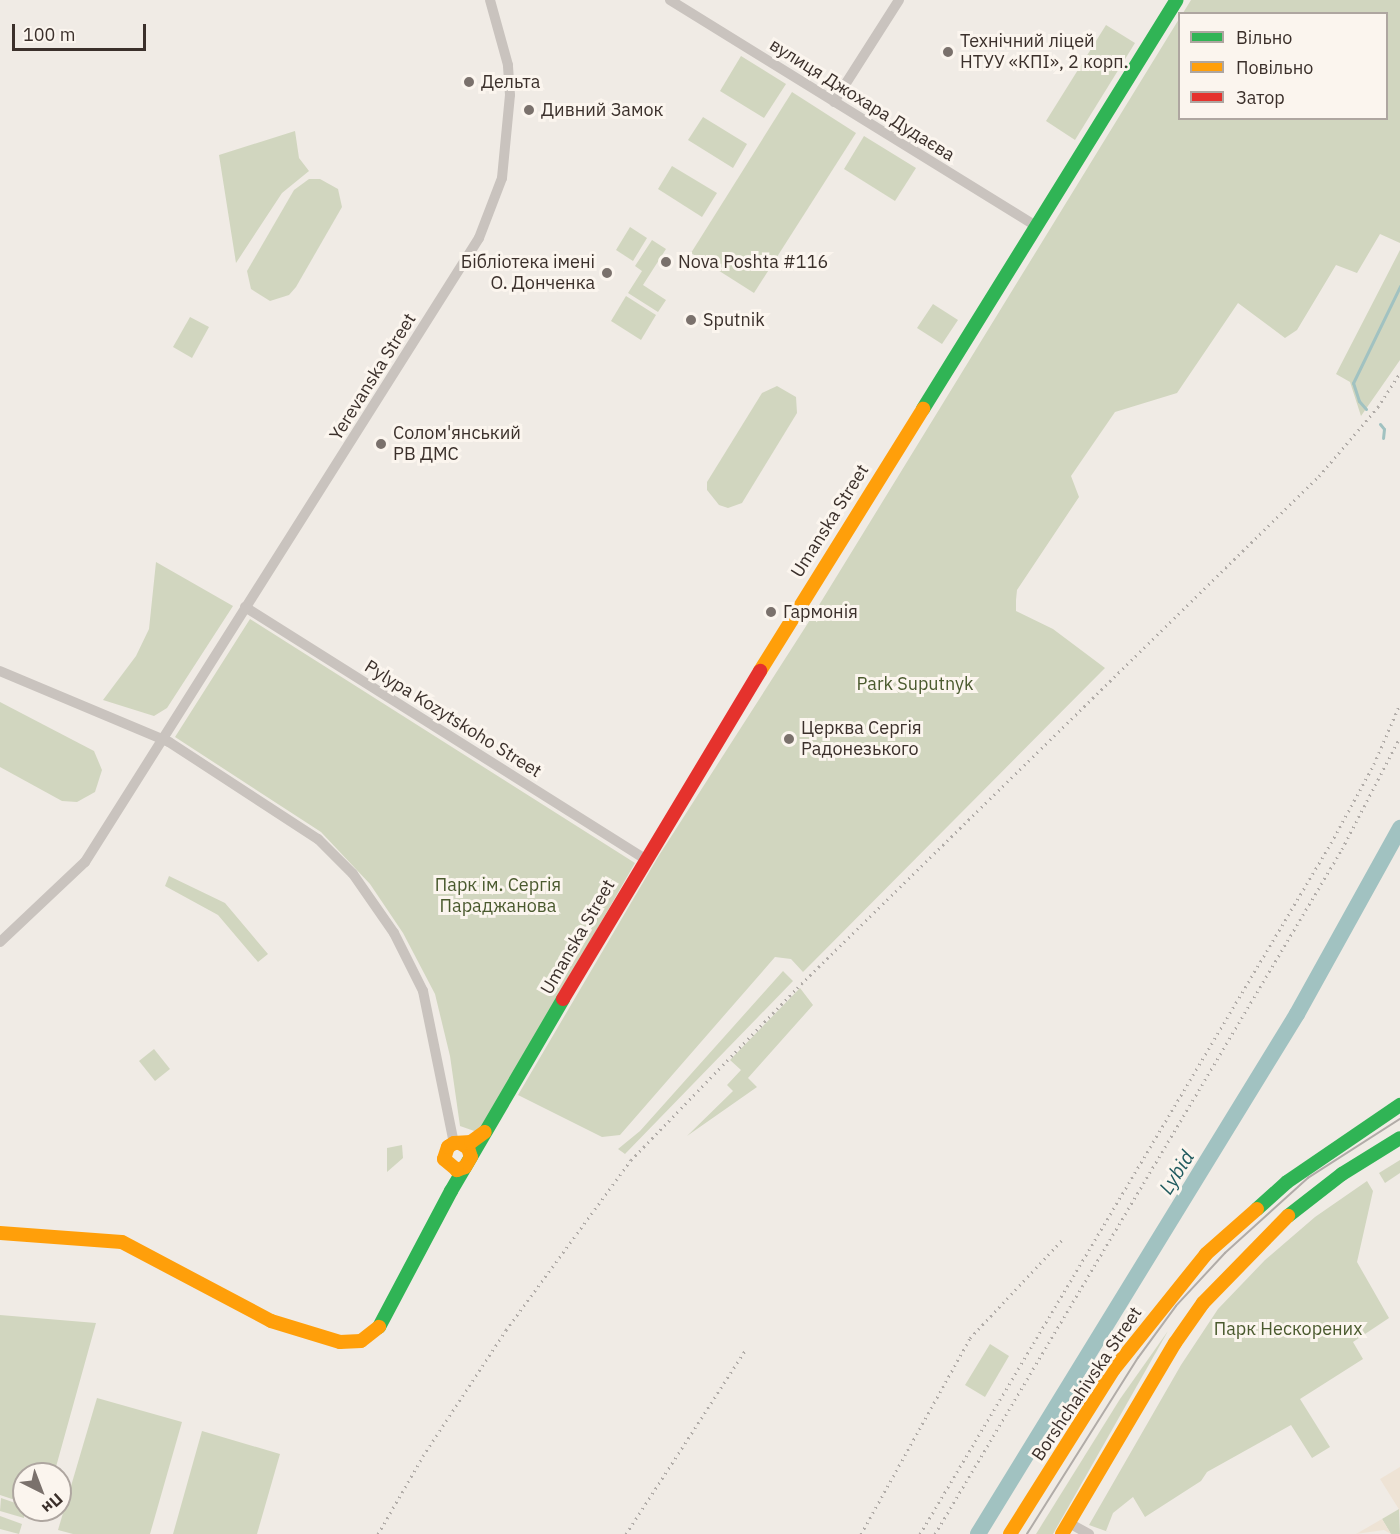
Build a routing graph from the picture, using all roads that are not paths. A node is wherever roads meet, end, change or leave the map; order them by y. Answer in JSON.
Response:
{"nodes":[{"id":1,"x":490,"y":0,"type":"edge"},
{"id":2,"x":670,"y":0,"type":"edge"},
{"id":3,"x":899,"y":0,"type":"edge"},
{"id":4,"x":1177,"y":0,"type":"edge"},
{"id":5,"x":834,"y":102,"type":"junction"},
{"id":6,"x":1037,"y":227,"type":"junction"},
{"id":7,"x":245,"y":607,"type":"junction"},
{"id":8,"x":0,"y":671,"type":"edge"},
{"id":9,"x":161,"y":738,"type":"junction"},
{"id":10,"x":644,"y":858,"type":"junction"},
{"id":11,"x":0,"y":942,"type":"edge"},
{"id":12,"x":1400,"y":1105,"type":"edge"},
{"id":13,"x":489,"y":1129,"type":"junction"},
{"id":14,"x":1400,"y":1138,"type":"edge"},
{"id":15,"x":457,"y":1143,"type":"junction"},
{"id":16,"x":468,"y":1164,"type":"junction"},
{"id":17,"x":449,"y":1167,"type":"junction"},
{"id":18,"x":451,"y":1191,"type":"junction"},
{"id":19,"x":0,"y":1233,"type":"edge"},
{"id":20,"x":1066,"y":1528,"type":"edge"},
{"id":21,"x":1010,"y":1534,"type":"edge"},
{"id":22,"x":1089,"y":1534,"type":"edge"}],
"edges":[{"from":1,"to":7,"type":"street","name":"Yerevanska Street"},
{"from":2,"to":5,"type":"street","name":"вулиця Джохара Дудаєва"},
{"from":3,"to":5,"type":"street"},
{"from":4,"to":6,"type":"street","name":"Umanska Street"},
{"from":5,"to":6,"type":"street","name":"вулиця Джохара Дудаєва"},
{"from":6,"to":10,"type":"street","name":"Umanska Street"},
{"from":7,"to":9,"type":"street","name":"Yerevanska Street"},
{"from":7,"to":10,"type":"street","name":"Pylypa Kozytskoho Street"},
{"from":8,"to":9,"type":"street"},
{"from":9,"to":11,"type":"street","name":"Yerevanska Street"},
{"from":9,"to":15,"type":"street"},
{"from":10,"to":13,"type":"street","name":"Umanska Street"},
{"from":12,"to":21,"type":"street","name":"Borshchahivska Street"},
{"from":13,"to":15,"type":"street"},
{"from":13,"to":16,"type":"street","name":"Umanska Street"},
{"from":14,"to":20,"type":"street"},
{"from":15,"to":16,"type":"street"},
{"from":15,"to":17,"type":"street"},
{"from":16,"to":17,"type":"street"},
{"from":16,"to":18,"type":"street","name":"Umanska Street"},
{"from":17,"to":18,"type":"street"},
{"from":18,"to":19,"type":"street","name":"Umanska Street"},
{"from":20,"to":22,"type":"street"}]}
